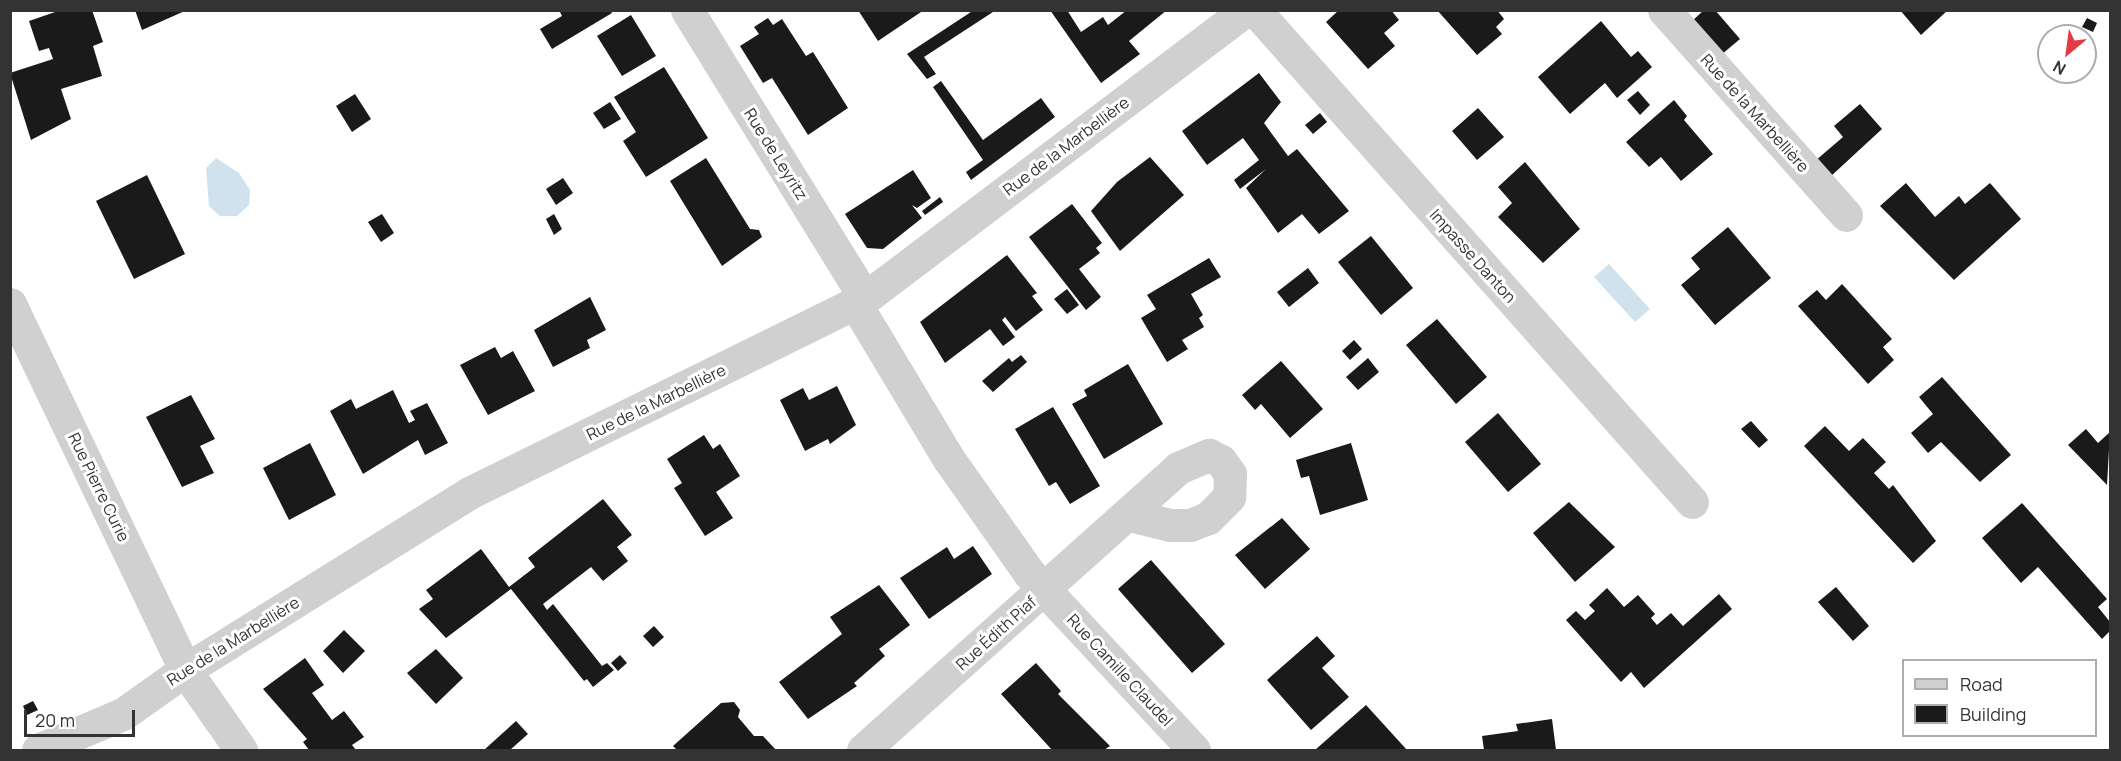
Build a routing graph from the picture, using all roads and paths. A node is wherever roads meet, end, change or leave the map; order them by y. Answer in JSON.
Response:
{"nodes":[{"id":1,"x":1246,"y":10,"type":"edge"},
{"id":2,"x":1255,"y":10,"type":"edge"},
{"id":3,"x":1664,"y":10,"type":"edge"},
{"id":4,"x":689,"y":11,"type":"edge"},
{"id":5,"x":1846,"y":215,"type":"dead end"},
{"id":6,"x":860,"y":300,"type":"junction"},
{"id":7,"x":10,"y":304,"type":"edge"},
{"id":8,"x":18,"y":346,"type":"edge"},
{"id":9,"x":1692,"y":502,"type":"dead end"},
{"id":10,"x":1129,"y":515,"type":"dead end"},
{"id":11,"x":1045,"y":589,"type":"junction"},
{"id":12,"x":185,"y":670,"type":"junction"},
{"id":13,"x":38,"y":750,"type":"edge"},
{"id":14,"x":241,"y":750,"type":"edge"},
{"id":15,"x":863,"y":750,"type":"edge"},
{"id":16,"x":1194,"y":750,"type":"edge"}],
"edges":[{"from":1,"to":6,"type":"street","name":"Rue de la Marbellière"},
{"from":2,"to":9,"type":"street","name":"Impasse Danton"},
{"from":3,"to":5,"type":"street","name":"Rue de la Marbellière"},
{"from":4,"to":6,"type":"street","name":"Rue de Leyritz"},
{"from":6,"to":11,"type":"street","name":"Rue de Leyritz"},
{"from":6,"to":12,"type":"street","name":"Rue de la Marbellière"},
{"from":7,"to":8,"type":"street","name":"Rue Pierre Curie"},
{"from":8,"to":12,"type":"street","name":"Rue Pierre Curie"},
{"from":10,"to":11,"type":"street","name":"Rue Édith Piaf"},
{"from":11,"to":15,"type":"street","name":"Rue Édith Piaf"},
{"from":11,"to":16,"type":"street","name":"Rue Camille Claudel"},
{"from":12,"to":13,"type":"street","name":"Rue de la Marbellière"},
{"from":12,"to":14,"type":"street","name":"Rue Pierre Curie"}]}
